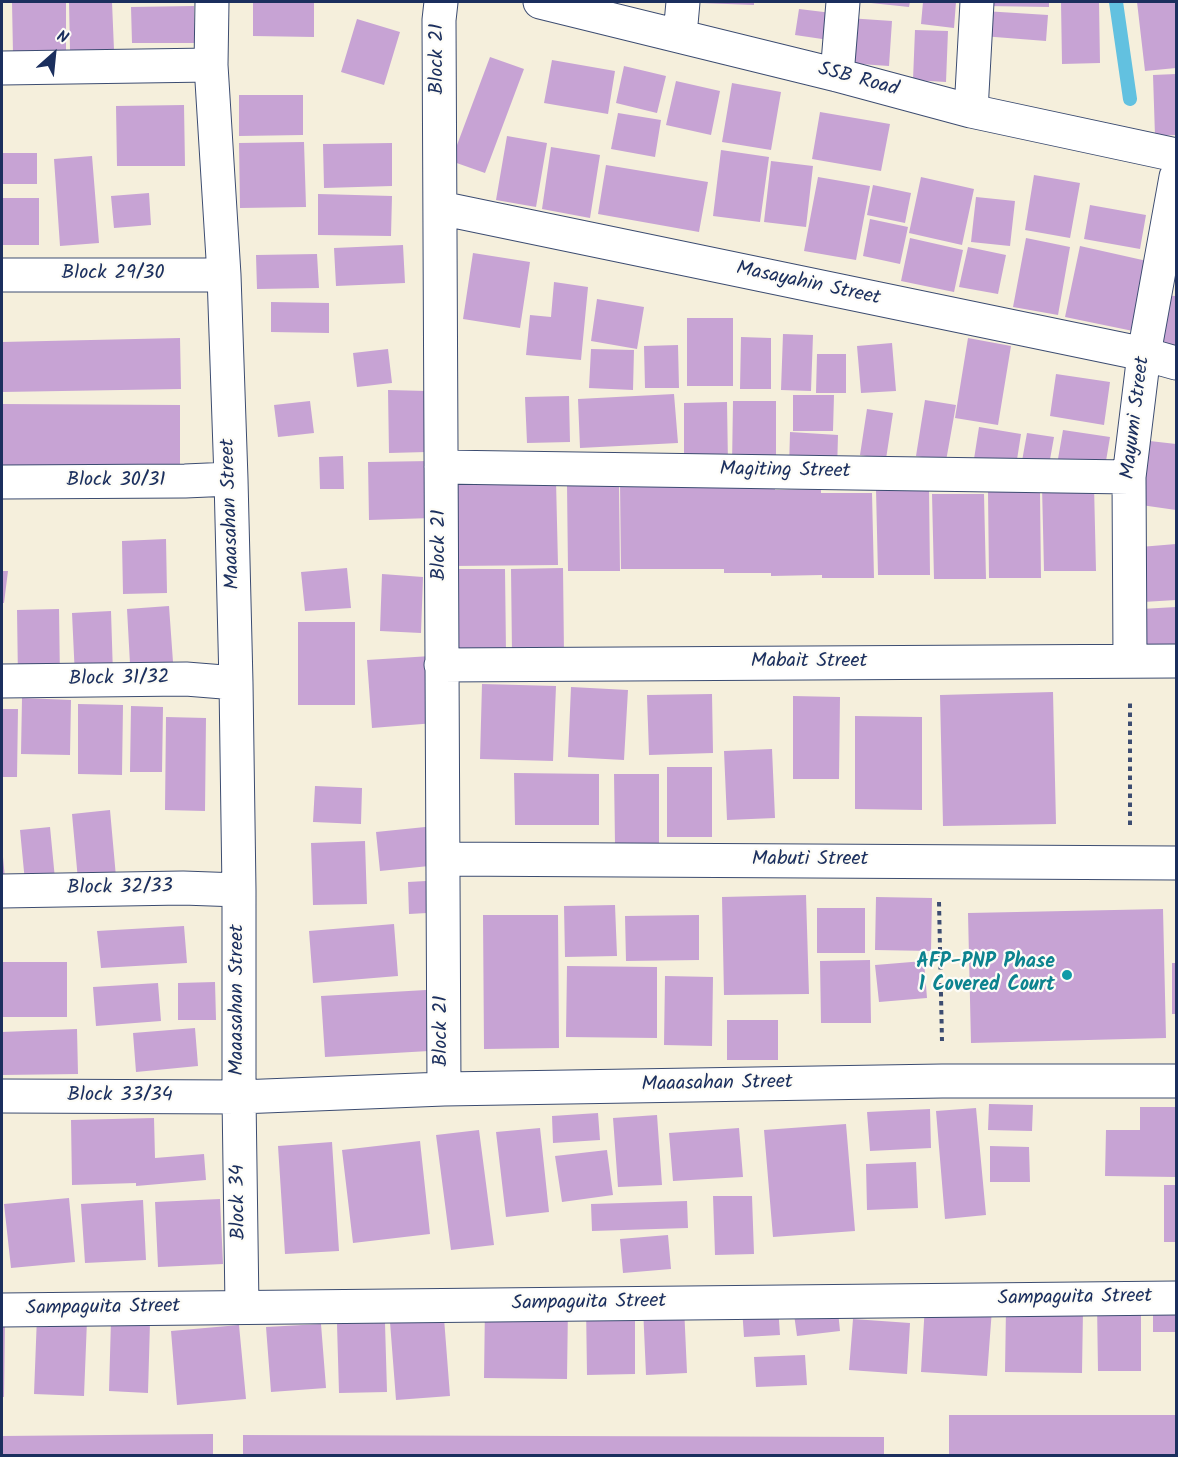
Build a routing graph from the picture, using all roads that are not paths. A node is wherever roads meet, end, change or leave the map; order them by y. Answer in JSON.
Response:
{"nodes":[{"id":1,"x":212,"y":2,"type":"edge"},
{"id":2,"x":441,"y":2,"type":"edge"},
{"id":3,"x":540,"y":2,"type":"edge"},
{"id":4,"x":683,"y":2,"type":"edge"},
{"id":5,"x":843,"y":2,"type":"edge"},
{"id":6,"x":977,"y":2,"type":"edge"},
{"id":7,"x":680,"y":35,"type":"junction"},
{"id":8,"x":211,"y":65,"type":"junction"},
{"id":9,"x":2,"y":68,"type":"edge"},
{"id":10,"x":837,"y":75,"type":"junction"},
{"id":11,"x":971,"y":111,"type":"junction"},
{"id":12,"x":1176,"y":155,"type":"edge"},
{"id":13,"x":1176,"y":177,"type":"edge"},
{"id":14,"x":440,"y":208,"type":"junction"},
{"id":15,"x":2,"y":275,"type":"edge"},
{"id":16,"x":224,"y":275,"type":"junction"},
{"id":17,"x":1144,"y":354,"type":"junction"},
{"id":18,"x":1176,"y":363,"type":"edge"},
{"id":19,"x":441,"y":467,"type":"junction"},
{"id":20,"x":1129,"y":477,"type":"junction"},
{"id":21,"x":231,"y":479,"type":"junction"},
{"id":22,"x":2,"y":482,"type":"edge"},
{"id":23,"x":1176,"y":660,"type":"edge"},
{"id":24,"x":1131,"y":661,"type":"junction"},
{"id":25,"x":441,"y":665,"type":"junction"},
{"id":26,"x":2,"y":681,"type":"edge"},
{"id":27,"x":236,"y":683,"type":"junction"},
{"id":28,"x":442,"y":859,"type":"junction"},
{"id":29,"x":1176,"y":863,"type":"edge"},
{"id":30,"x":239,"y":890,"type":"junction"},
{"id":31,"x":2,"y":891,"type":"edge"},
{"id":32,"x":1176,"y":1081,"type":"edge"},
{"id":33,"x":444,"y":1089,"type":"junction"},
{"id":34,"x":2,"y":1096,"type":"edge"},
{"id":35,"x":238,"y":1097,"type":"junction"},
{"id":36,"x":1176,"y":1298,"type":"edge"},
{"id":37,"x":242,"y":1307,"type":"junction"},
{"id":38,"x":2,"y":1310,"type":"edge"}],
"edges":[{"from":1,"to":8,"type":"street","name":"Maaasahan Street"},
{"from":2,"to":14,"type":"street","name":"Block 21"},
{"from":3,"to":7,"type":"street","name":"SSB Road"},
{"from":4,"to":7,"type":"street"},
{"from":5,"to":10,"type":"street"},
{"from":6,"to":11,"type":"street"},
{"from":7,"to":10,"type":"street","name":"SSB Road"},
{"from":8,"to":9,"type":"street"},
{"from":8,"to":16,"type":"street","name":"Maaasahan Street"},
{"from":10,"to":11,"type":"street","name":"SSB Road"},
{"from":11,"to":12,"type":"street","name":"SSB Road"},
{"from":13,"to":17,"type":"street","name":"Mayumi Street"},
{"from":14,"to":17,"type":"street","name":"Masayahin Street"},
{"from":14,"to":19,"type":"street","name":"Block 21"},
{"from":15,"to":16,"type":"street","name":"Block 29/30"},
{"from":16,"to":21,"type":"street","name":"Maaasahan Street"},
{"from":17,"to":18,"type":"street","name":"Masayahin Street"},
{"from":17,"to":20,"type":"street","name":"Mayumi Street"},
{"from":19,"to":20,"type":"street","name":"Magiting Street"},
{"from":19,"to":25,"type":"street","name":"Block 21"},
{"from":20,"to":24,"type":"street","name":"Mayumi Street"},
{"from":21,"to":22,"type":"street","name":"Block 30/31"},
{"from":21,"to":27,"type":"street","name":"Maaasahan Street"},
{"from":23,"to":24,"type":"street","name":"Mabait Street"},
{"from":24,"to":25,"type":"street","name":"Mabait Street"},
{"from":25,"to":28,"type":"street","name":"Block 21"},
{"from":26,"to":27,"type":"street","name":"Block 31/32"},
{"from":27,"to":30,"type":"street","name":"Maaasahan Street"},
{"from":28,"to":29,"type":"street","name":"Mabuti Street"},
{"from":28,"to":33,"type":"street","name":"Block 21"},
{"from":30,"to":31,"type":"street","name":"Block 32/33"},
{"from":30,"to":35,"type":"street","name":"Maaasahan Street"},
{"from":32,"to":33,"type":"street","name":"Maaasahan Street"},
{"from":33,"to":35,"type":"street","name":"Maaasahan Street"},
{"from":34,"to":35,"type":"street","name":"Block 33/34"},
{"from":35,"to":37,"type":"street","name":"Block 34"},
{"from":36,"to":37,"type":"street","name":"Sampaguita Street"},
{"from":37,"to":38,"type":"street","name":"Sampaguita Street"}]}
